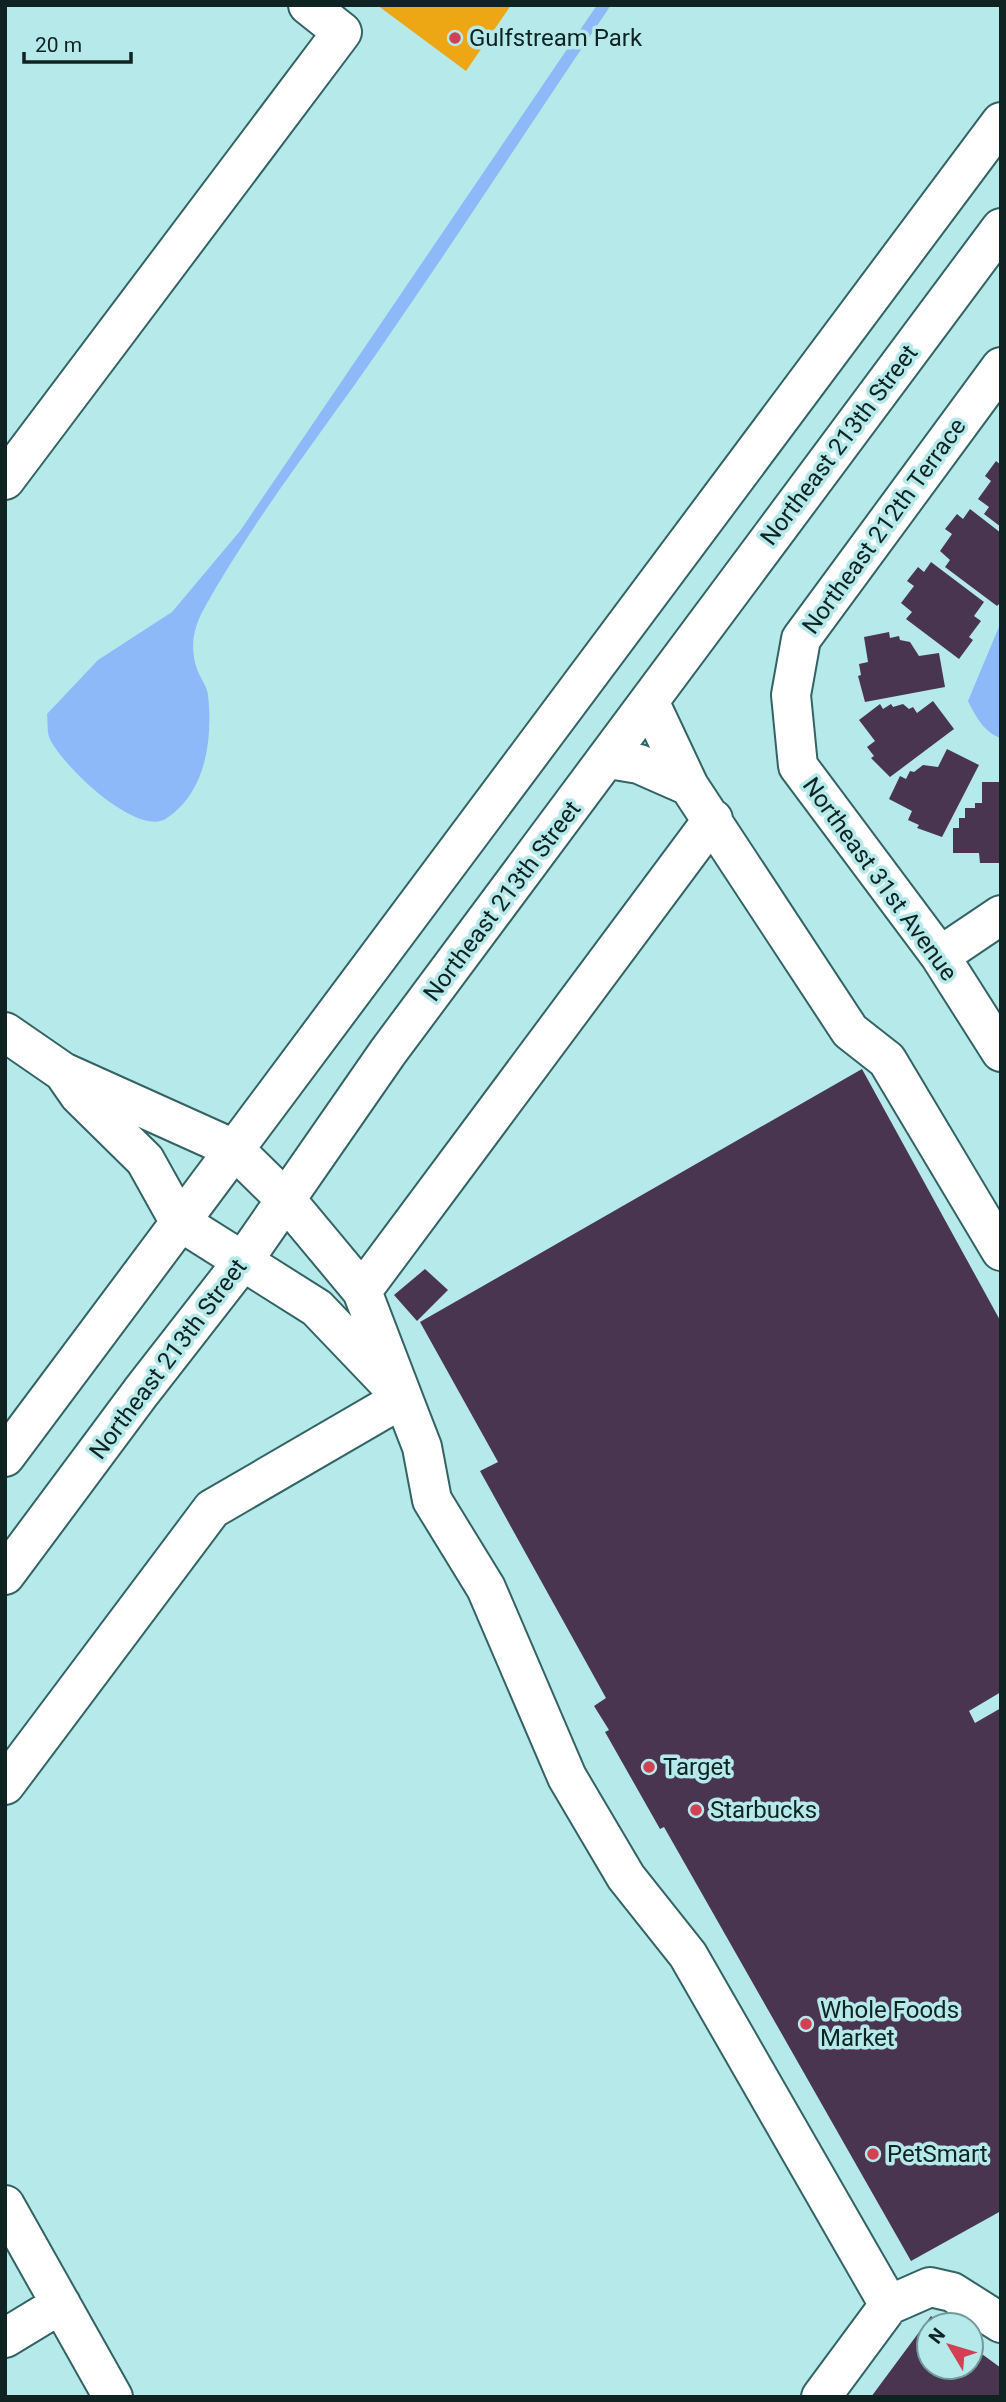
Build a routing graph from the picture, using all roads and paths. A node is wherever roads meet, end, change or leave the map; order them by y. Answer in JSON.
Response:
{"nodes":[{"id":1,"x":308,"y":5,"type":"edge"},
{"id":2,"x":1001,"y":122,"type":"edge"},
{"id":3,"x":1001,"y":228,"type":"edge"},
{"id":4,"x":1001,"y":367,"type":"edge"},
{"id":5,"x":5,"y":480,"type":"edge"},
{"id":6,"x":792,"y":695,"type":"joint"},
{"id":7,"x":650,"y":703,"type":"junction"},
{"id":8,"x":609,"y":759,"type":"junction"},
{"id":9,"x":689,"y":786,"type":"junction"},
{"id":10,"x":713,"y":819,"type":"junction"},
{"id":11,"x":1001,"y":915,"type":"edge"},
{"id":12,"x":940,"y":956,"type":"junction"},
{"id":13,"x":5,"y":1032,"type":"edge"},
{"id":14,"x":1001,"y":1052,"type":"edge"},
{"id":15,"x":63,"y":1072,"type":"junction"},
{"id":16,"x":234,"y":1149,"type":"junction"},
{"id":17,"x":287,"y":1200,"type":"junction"},
{"id":18,"x":179,"y":1221,"type":"junction"},
{"id":19,"x":1001,"y":1251,"type":"edge"},
{"id":20,"x":243,"y":1261,"type":"junction"},
{"id":21,"x":362,"y":1291,"type":"junction"},
{"id":22,"x":403,"y":1398,"type":"junction"},
{"id":23,"x":5,"y":1457,"type":"edge"},
{"id":24,"x":5,"y":1575,"type":"edge"},
{"id":25,"x":5,"y":1785,"type":"edge"},
{"id":26,"x":5,"y":2205,"type":"edge"},
{"id":27,"x":61,"y":2304,"type":"junction"},
{"id":28,"x":889,"y":2305,"type":"junction"},
{"id":29,"x":1001,"y":2323,"type":"edge"},
{"id":30,"x":5,"y":2338,"type":"edge"},
{"id":31,"x":106,"y":2394,"type":"edge"},
{"id":32,"x":821,"y":2397,"type":"edge"}],
"edges":[{"from":1,"to":5,"type":"street"},
{"from":2,"to":16,"type":"street"},
{"from":3,"to":7,"type":"street","name":"Northeast 213th Street"},
{"from":4,"to":6,"type":"street","name":"Northeast 212th Terrace"},
{"from":6,"to":12,"type":"street","name":"Northeast 31st Avenue"},
{"from":7,"to":8,"type":"street","name":"Northeast 213th Street"},
{"from":7,"to":9,"type":"street"},
{"from":8,"to":9,"type":"street"},
{"from":8,"to":17,"type":"street","name":"Northeast 213th Street"},
{"from":9,"to":10,"type":"street"},
{"from":10,"to":19,"type":"street"},
{"from":10,"to":21,"type":"street"},
{"from":11,"to":12,"type":"street"},
{"from":12,"to":14,"type":"street","name":"Northeast 31st Avenue"},
{"from":13,"to":15,"type":"street"},
{"from":15,"to":16,"type":"street"},
{"from":15,"to":18,"type":"street"},
{"from":16,"to":17,"type":"street"},
{"from":16,"to":18,"type":"street"},
{"from":17,"to":20,"type":"street","name":"Northeast 213th Street"},
{"from":17,"to":21,"type":"street"},
{"from":18,"to":20,"type":"street"},
{"from":18,"to":23,"type":"street"},
{"from":20,"to":22,"type":"street"},
{"from":20,"to":24,"type":"street","name":"Northeast 213th Street"},
{"from":21,"to":22,"type":"street"},
{"from":22,"to":25,"type":"street"},
{"from":22,"to":28,"type":"street"},
{"from":26,"to":27,"type":"street"},
{"from":27,"to":30,"type":"street"},
{"from":27,"to":31,"type":"street"},
{"from":28,"to":29,"type":"street"},
{"from":28,"to":32,"type":"street"}]}
